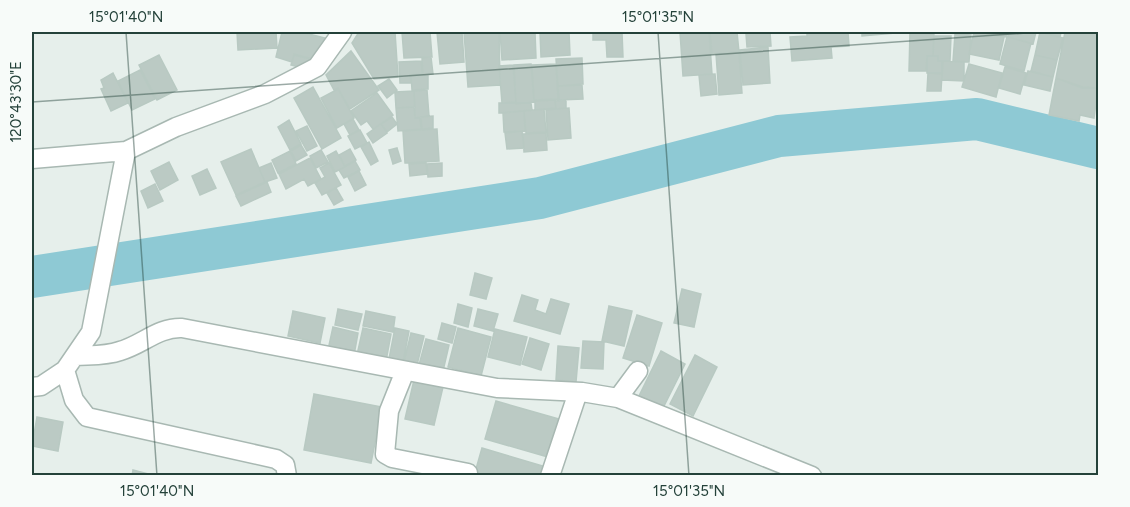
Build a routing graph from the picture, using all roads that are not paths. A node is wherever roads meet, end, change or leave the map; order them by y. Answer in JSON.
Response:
{"nodes":[{"id":1,"x":342,"y":32,"type":"edge"},
{"id":2,"x":126,"y":150,"type":"junction"},
{"id":3,"x":32,"y":159,"type":"edge"},
{"id":4,"x":70,"y":363,"type":"junction"},
{"id":5,"x":405,"y":371,"type":"junction"},
{"id":6,"x":638,"y":371,"type":"dead end"},
{"id":7,"x":32,"y":387,"type":"edge"},
{"id":8,"x":578,"y":392,"type":"junction"},
{"id":9,"x":618,"y":398,"type":"junction"},
{"id":10,"x":468,"y":473,"type":"dead end"},
{"id":11,"x":287,"y":476,"type":"edge"},
{"id":12,"x":550,"y":476,"type":"edge"},
{"id":13,"x":812,"y":476,"type":"edge"}],
"edges":[{"from":1,"to":2,"type":"street"},
{"from":2,"to":3,"type":"street"},
{"from":2,"to":4,"type":"street"},
{"from":4,"to":5,"type":"street"},
{"from":4,"to":7,"type":"street"},
{"from":4,"to":11,"type":"street"},
{"from":5,"to":8,"type":"street"},
{"from":5,"to":10,"type":"street"},
{"from":6,"to":9,"type":"street"},
{"from":8,"to":9,"type":"street"},
{"from":8,"to":12,"type":"street"},
{"from":9,"to":13,"type":"street"}]}
